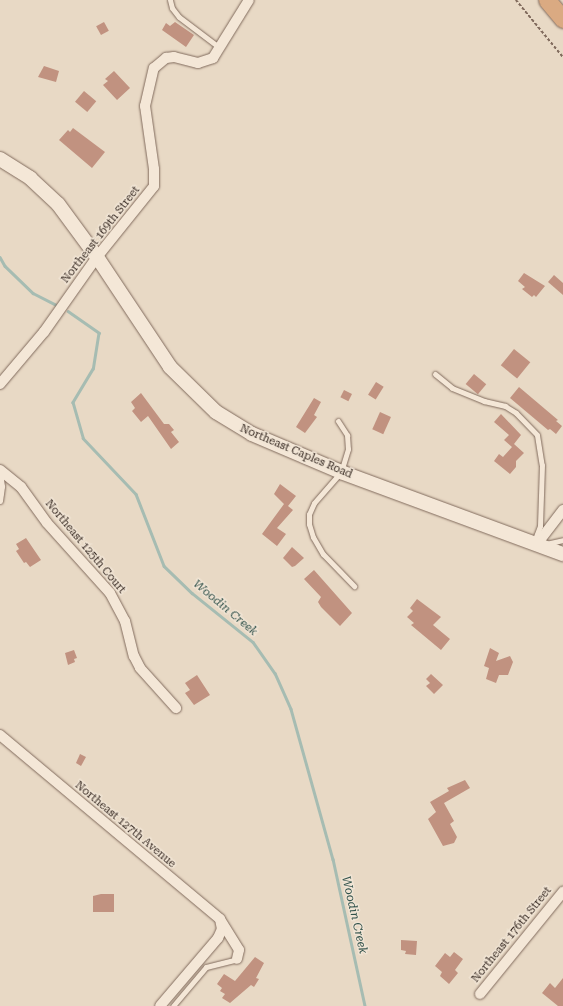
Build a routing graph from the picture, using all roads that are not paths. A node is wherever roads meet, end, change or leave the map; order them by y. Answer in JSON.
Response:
{"nodes":[{"id":1,"x":170,"y":0,"type":"edge"},
{"id":2,"x":249,"y":0,"type":"edge"},
{"id":3,"x":547,"y":0,"type":"edge"},
{"id":4,"x":563,"y":19,"type":"edge"},
{"id":5,"x":221,"y":48,"type":"junction"},
{"id":6,"x":0,"y":159,"type":"edge"},
{"id":7,"x":97,"y":256,"type":"junction"},
{"id":8,"x":435,"y":374,"type":"dead end"},
{"id":9,"x":0,"y":384,"type":"edge"},
{"id":10,"x":338,"y":421,"type":"dead end"},
{"id":11,"x":0,"y":470,"type":"edge"},
{"id":12,"x":341,"y":472,"type":"junction"},
{"id":13,"x":0,"y":501,"type":"edge"},
{"id":14,"x":563,"y":510,"type":"edge"},
{"id":15,"x":563,"y":540,"type":"edge"},
{"id":16,"x":536,"y":544,"type":"junction"},
{"id":17,"x":563,"y":554,"type":"edge"},
{"id":18,"x":354,"y":586,"type":"dead end"},
{"id":19,"x":176,"y":708,"type":"dead end"},
{"id":20,"x":0,"y":735,"type":"edge"},
{"id":21,"x":563,"y":892,"type":"edge"},
{"id":22,"x":220,"y":919,"type":"junction"},
{"id":23,"x":237,"y":959,"type":"joint"},
{"id":24,"x":480,"y":994,"type":"dead end"},
{"id":25,"x":160,"y":1006,"type":"edge"},
{"id":26,"x":173,"y":1006,"type":"edge"}],
"edges":[{"from":1,"to":5,"type":"lane"},
{"from":2,"to":5,"type":"street","name":"Northeast 169th Street"},
{"from":3,"to":4,"type":"highway"},
{"from":5,"to":7,"type":"street","name":"Northeast 169th Street"},
{"from":6,"to":7,"type":"main road","name":"Northeast Caples Road"},
{"from":7,"to":9,"type":"street","name":"Northeast 169th Street"},
{"from":7,"to":12,"type":"main road","name":"Northeast Caples Road"},
{"from":8,"to":16,"type":"lane"},
{"from":10,"to":12,"type":"lane"},
{"from":11,"to":13,"type":"lane"},
{"from":11,"to":19,"type":"street","name":"Northeast 125th Court"},
{"from":12,"to":16,"type":"main road","name":"Northeast Caples Road"},
{"from":12,"to":18,"type":"lane"},
{"from":14,"to":16,"type":"street"},
{"from":15,"to":16,"type":"lane"},
{"from":16,"to":17,"type":"main road","name":"Northeast Caples Road"},
{"from":20,"to":22,"type":"street","name":"Northeast 127th Avenue"},
{"from":21,"to":24,"type":"street","name":"Northeast 176th Street"},
{"from":22,"to":23,"type":"street","name":"Northeast 127th Avenue"},
{"from":22,"to":25,"type":"street"},
{"from":23,"to":26,"type":"lane"}]}
